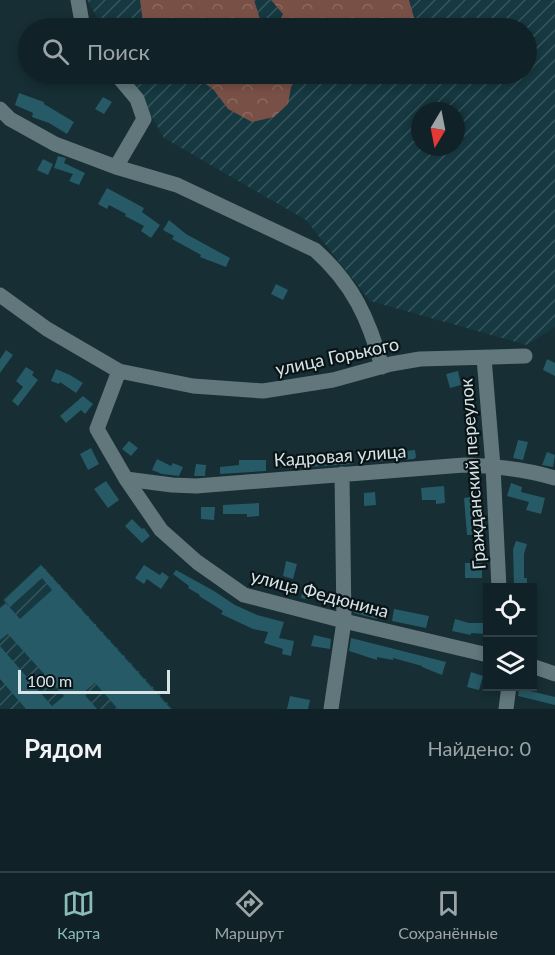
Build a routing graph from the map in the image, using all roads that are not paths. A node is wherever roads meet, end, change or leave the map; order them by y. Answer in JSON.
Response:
{"nodes":[{"id":1,"x":78,"y":0,"type":"edge"},
{"id":2,"x":81,"y":18,"type":"edge"},
{"id":3,"x":124,"y":84,"type":"edge"},
{"id":4,"x":0,"y":109,"type":"edge"},
{"id":5,"x":116,"y":167,"type":"junction"},
{"id":6,"x":0,"y":295,"type":"edge"},
{"id":7,"x":525,"y":356,"type":"dead end"},
{"id":8,"x":484,"y":358,"type":"junction"},
{"id":9,"x":382,"y":367,"type":"junction"},
{"id":10,"x":119,"y":371,"type":"junction"},
{"id":11,"x":493,"y":466,"type":"junction"},
{"id":12,"x":342,"y":474,"type":"junction"},
{"id":13,"x":126,"y":478,"type":"junction"},
{"id":14,"x":555,"y":478,"type":"edge"},
{"id":15,"x":499,"y":583,"type":"edge"},
{"id":16,"x":344,"y":621,"type":"junction"},
{"id":17,"x":483,"y":654,"type":"edge"},
{"id":18,"x":537,"y":668,"type":"edge"},
{"id":19,"x":555,"y":674,"type":"edge"},
{"id":20,"x":508,"y":691,"type":"edge"},
{"id":21,"x":331,"y":709,"type":"edge"},
{"id":22,"x":506,"y":709,"type":"edge"}],
"edges":[{"from":1,"to":2,"type":"street"},
{"from":3,"to":5,"type":"street"},
{"from":4,"to":5,"type":"street"},
{"from":5,"to":9,"type":"street"},
{"from":6,"to":10,"type":"street","name":"улица Горького"},
{"from":7,"to":8,"type":"street","name":"улица Горького"},
{"from":8,"to":9,"type":"street","name":"улица Горького"},
{"from":8,"to":11,"type":"street","name":"Гражданский переулок"},
{"from":9,"to":10,"type":"street","name":"улица Горького"},
{"from":10,"to":13,"type":"street","name":"улица Федюнина"},
{"from":11,"to":12,"type":"street","name":"Кадровая улица"},
{"from":11,"to":14,"type":"street","name":"Кадровая улица"},
{"from":11,"to":15,"type":"street","name":"Гражданский переулок"},
{"from":12,"to":13,"type":"street","name":"Кадровая улица"},
{"from":12,"to":16,"type":"street"},
{"from":13,"to":16,"type":"street","name":"улица Федюнина"},
{"from":16,"to":17,"type":"street","name":"улица Федюнина"},
{"from":16,"to":21,"type":"street"},
{"from":18,"to":19,"type":"street"},
{"from":20,"to":22,"type":"street"}]}
